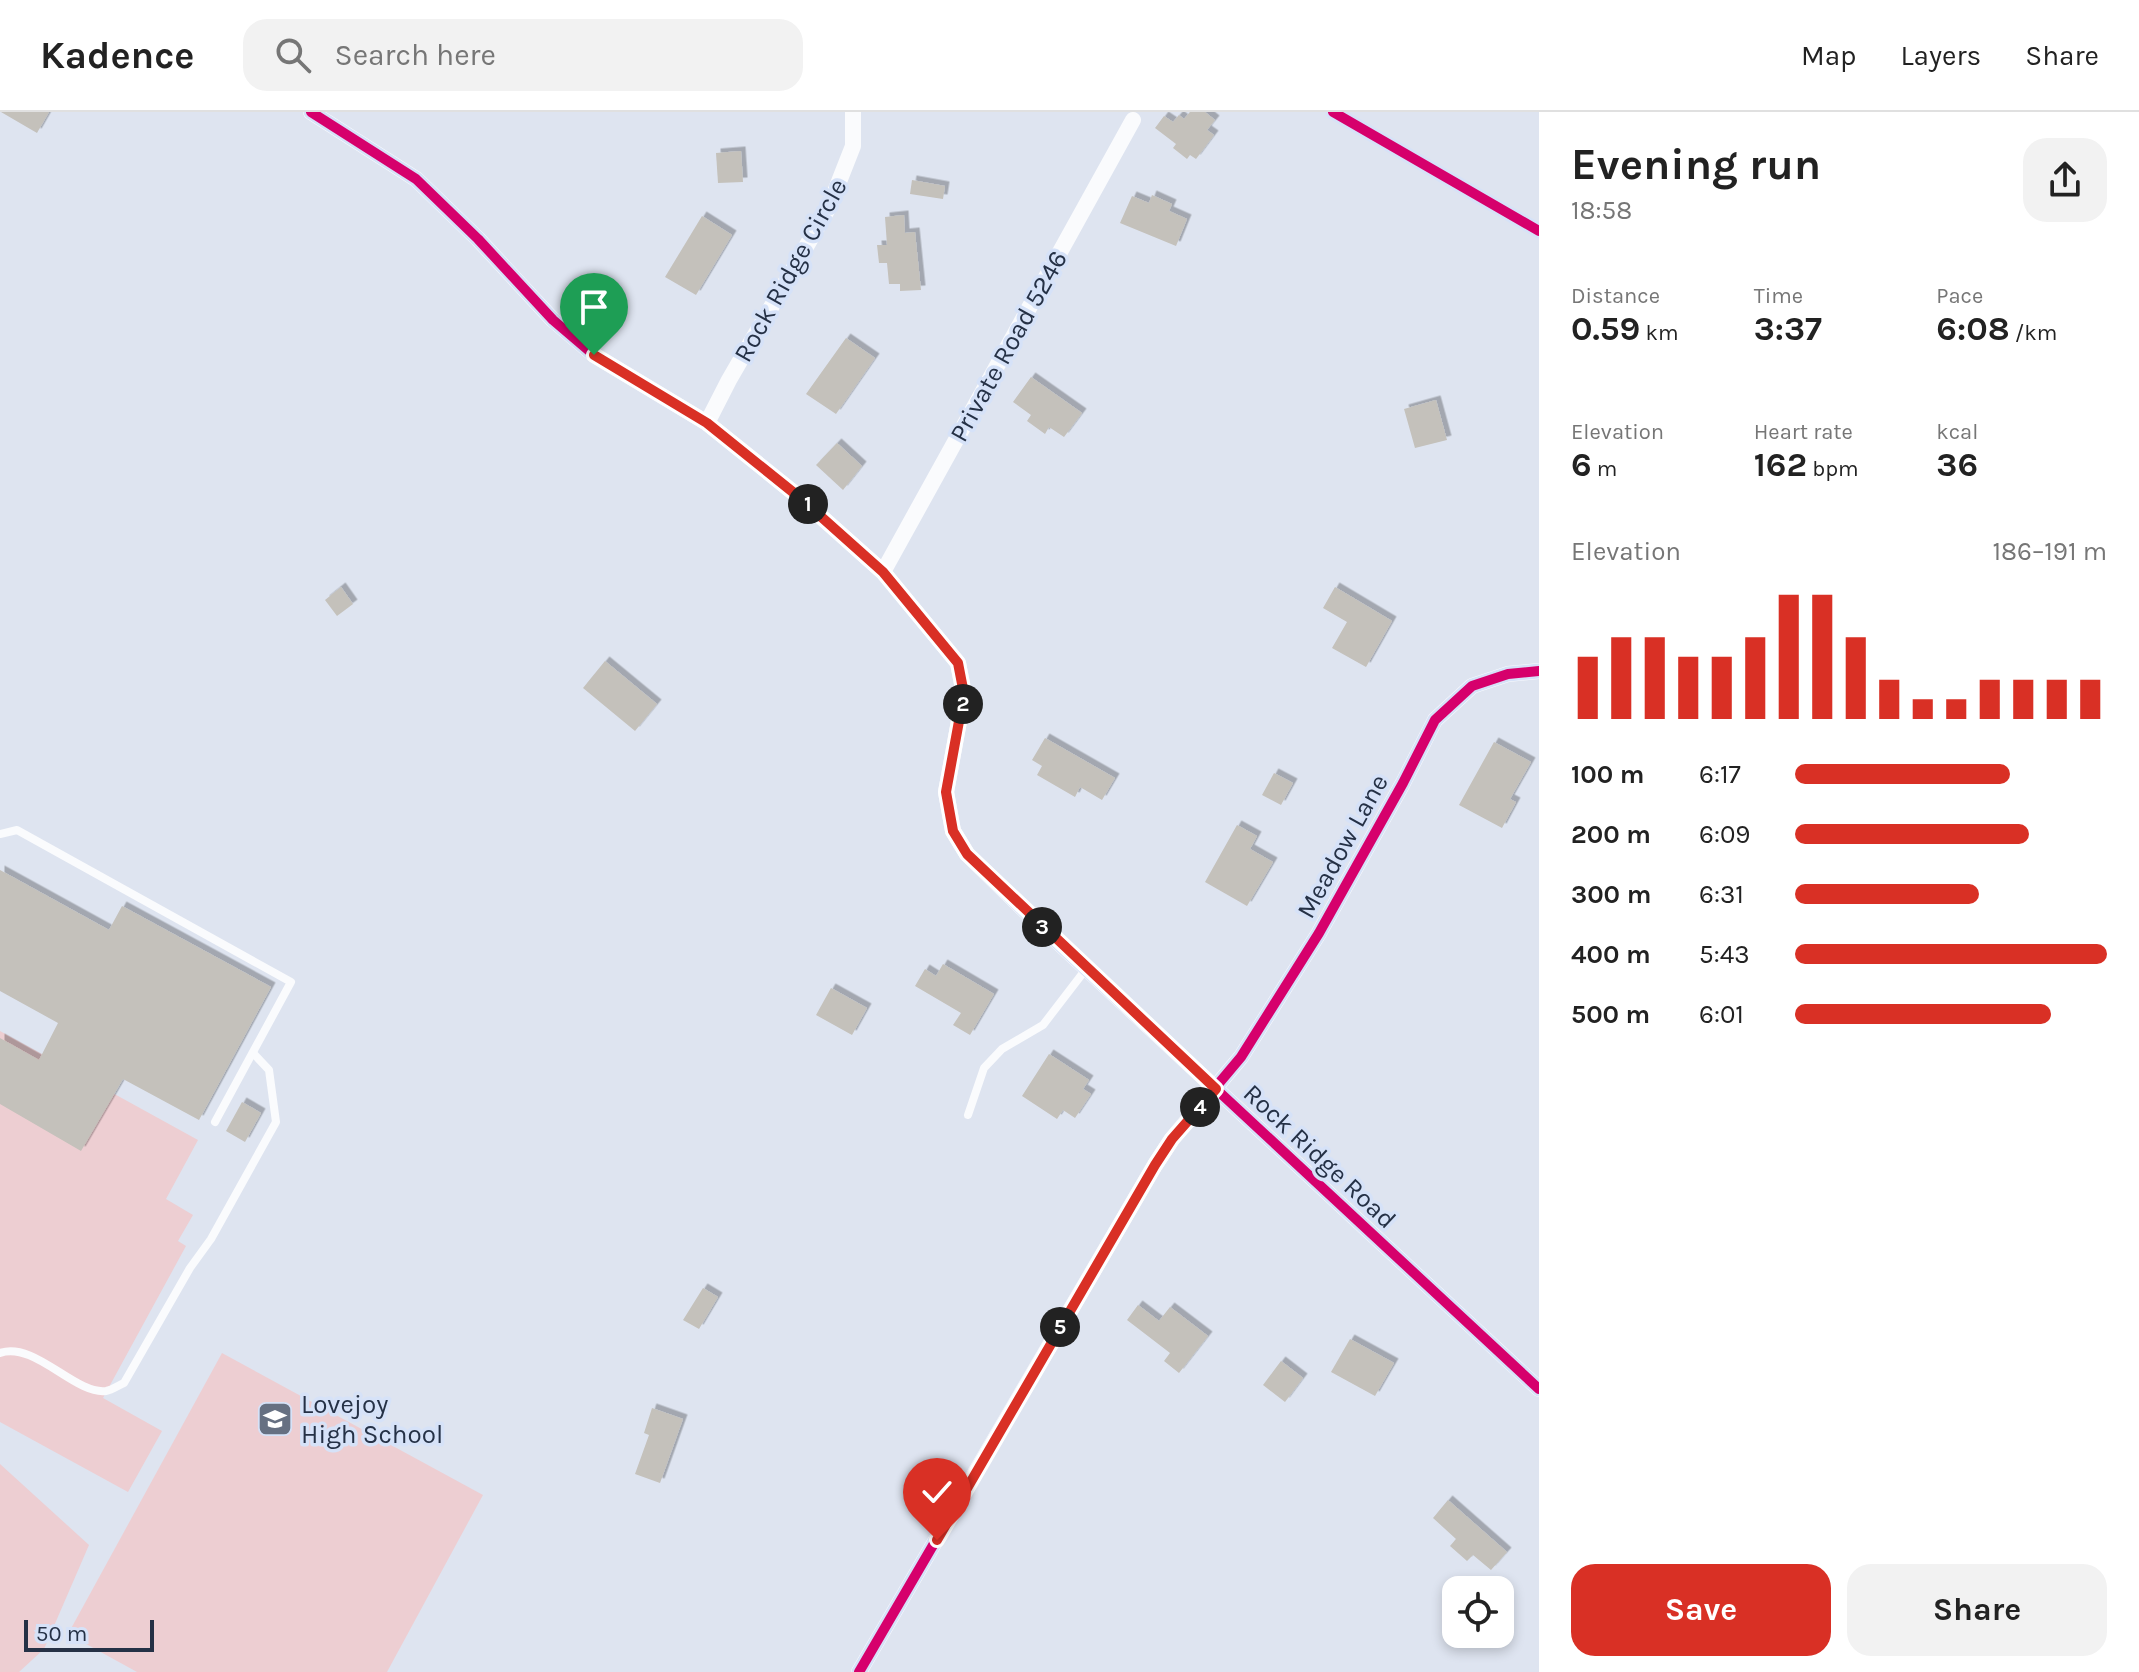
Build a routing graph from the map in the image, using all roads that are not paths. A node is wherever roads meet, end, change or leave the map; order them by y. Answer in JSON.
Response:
{"nodes":[{"id":1,"x":311,"y":112,"type":"edge"},
{"id":2,"x":853,"y":112,"type":"edge"},
{"id":3,"x":1133,"y":120,"type":"dead end"},
{"id":4,"x":707,"y":423,"type":"junction"},
{"id":5,"x":883,"y":572,"type":"junction"},
{"id":6,"x":1539,"y":671,"type":"edge"},
{"id":7,"x":0,"y":834,"type":"edge"},
{"id":8,"x":1087,"y":969,"type":"junction"},
{"id":9,"x":253,"y":1053,"type":"junction"},
{"id":10,"x":1216,"y":1089,"type":"junction"},
{"id":11,"x":968,"y":1115,"type":"dead end"},
{"id":12,"x":215,"y":1122,"type":"dead end"},
{"id":13,"x":0,"y":1353,"type":"edge"},
{"id":14,"x":1539,"y":1389,"type":"edge"},
{"id":15,"x":859,"y":1672,"type":"edge"}],
"edges":[{"from":1,"to":4,"type":"street","name":"Rock Ridge Road"},
{"from":2,"to":4,"type":"street","name":"Rock Ridge Circle"},
{"from":3,"to":5,"type":"street","name":"Private Road 5246"},
{"from":4,"to":5,"type":"street","name":"Rock Ridge Road"},
{"from":5,"to":8,"type":"street","name":"Rock Ridge Road"},
{"from":6,"to":10,"type":"street","name":"Meadow Lane"},
{"from":7,"to":9,"type":"lane"},
{"from":8,"to":10,"type":"street","name":"Rock Ridge Road"},
{"from":8,"to":11,"type":"lane"},
{"from":9,"to":12,"type":"lane"},
{"from":9,"to":13,"type":"lane"},
{"from":10,"to":14,"type":"street","name":"Rock Ridge Road"},
{"from":10,"to":15,"type":"street","name":"Meadow Lane"}]}
